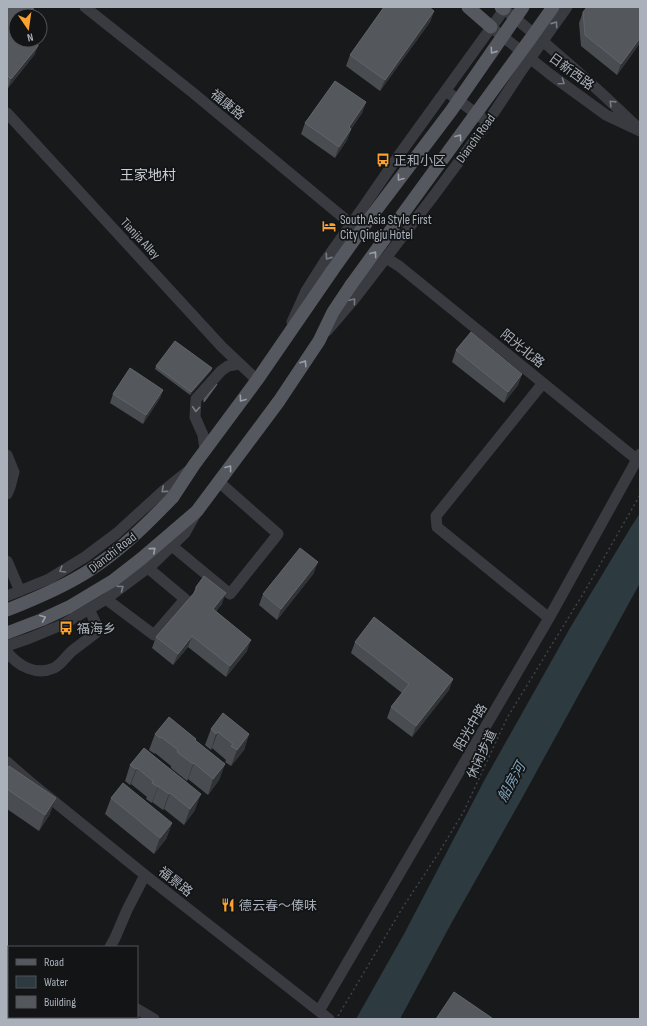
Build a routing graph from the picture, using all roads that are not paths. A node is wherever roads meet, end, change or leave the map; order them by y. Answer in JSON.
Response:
{"nodes":[{"id":1,"x":85,"y":7,"type":"edge"},
{"id":2,"x":468,"y":7,"type":"edge"},
{"id":3,"x":523,"y":7,"type":"edge"},
{"id":4,"x":553,"y":7,"type":"edge"},
{"id":5,"x":567,"y":7,"type":"edge"},
{"id":6,"x":504,"y":8,"type":"edge"},
{"id":7,"x":491,"y":27,"type":"junction"},
{"id":8,"x":543,"y":41,"type":"junction"},
{"id":9,"x":531,"y":58,"type":"junction"},
{"id":10,"x":446,"y":91,"type":"junction"},
{"id":11,"x":7,"y":113,"type":"edge"},
{"id":12,"x":488,"y":122,"type":"junction"},
{"id":13,"x":640,"y":130,"type":"edge"},
{"id":14,"x":351,"y":224,"type":"junction"},
{"id":15,"x":386,"y":258,"type":"junction"},
{"id":16,"x":319,"y":341,"type":"junction"},
{"id":17,"x":281,"y":345,"type":"junction"},
{"id":18,"x":239,"y":364,"type":"junction"},
{"id":19,"x":257,"y":380,"type":"junction"},
{"id":20,"x":543,"y":383,"type":"junction"},
{"id":21,"x":205,"y":450,"type":"junction"},
{"id":22,"x":7,"y":455,"type":"edge"},
{"id":23,"x":639,"y":458,"type":"edge"},
{"id":24,"x":194,"y":465,"type":"junction"},
{"id":25,"x":219,"y":482,"type":"junction"},
{"id":26,"x":7,"y":494,"type":"edge"},
{"id":27,"x":197,"y":511,"type":"junction"},
{"id":28,"x":172,"y":546,"type":"junction"},
{"id":29,"x":7,"y":560,"type":"edge"},
{"id":30,"x":148,"y":568,"type":"junction"},
{"id":31,"x":20,"y":591,"type":"junction"},
{"id":32,"x":7,"y":596,"type":"edge"},
{"id":33,"x":106,"y":598,"type":"junction"},
{"id":34,"x":89,"y":609,"type":"junction"},
{"id":35,"x":7,"y":610,"type":"edge"},
{"id":36,"x":549,"y":618,"type":"junction"},
{"id":37,"x":7,"y":633,"type":"edge"},
{"id":38,"x":7,"y":646,"type":"edge"},
{"id":39,"x":7,"y":652,"type":"edge"},
{"id":40,"x":7,"y":762,"type":"edge"},
{"id":41,"x":145,"y":875,"type":"junction"},
{"id":42,"x":111,"y":946,"type":"edge"},
{"id":43,"x":138,"y":1010,"type":"edge"},
{"id":44,"x":319,"y":1011,"type":"junction"},
{"id":45,"x":154,"y":1019,"type":"edge"},
{"id":46,"x":330,"y":1019,"type":"edge"}],
"edges":[{"from":1,"to":14,"type":"street","name":"福康路"},
{"from":2,"to":7,"type":"main road"},
{"from":3,"to":17,"type":"main road","name":"Dianchi Road","one_way":true,"bridge":true},
{"from":16,"to":4,"type":"main road","name":"Dianchi Road","one_way":true,"bridge":true},
{"from":8,"to":5,"type":"street","name":"Dianchi Road","one_way":true},
{"from":6,"to":7,"type":"street","name":"Dianchi Road"},
{"from":6,"to":8,"type":"street","name":"日新西路"},
{"from":7,"to":9,"type":"street","name":"日新西路"},
{"from":7,"to":10,"type":"street","name":"Dianchi Road"},
{"from":8,"to":9,"type":"street","name":"Dianchi Road"},
{"from":13,"to":8,"type":"street","name":"日新西路","one_way":true},
{"from":9,"to":12,"type":"street","name":"Dianchi Road"},
{"from":9,"to":13,"type":"street","name":"日新西路","one_way":true},
{"from":10,"to":12,"type":"street"},
{"from":10,"to":14,"type":"street","name":"Dianchi Road"},
{"from":11,"to":18,"type":"street","name":"Tianjia Alley"},
{"from":12,"to":15,"type":"street","name":"Dianchi Road"},
{"from":14,"to":17,"type":"street","name":"Dianchi Road","one_way":true},
{"from":16,"to":15,"type":"street","name":"Dianchi Road","one_way":true},
{"from":15,"to":20,"type":"street","name":"阳光北路"},
{"from":25,"to":16,"type":"main road","name":"Dianchi Road","one_way":true},
{"from":17,"to":19,"type":"main road","name":"Dianchi Road"},
{"from":18,"to":19,"type":"street","name":"Tianjia Alley"},
{"from":18,"to":21,"type":"street","one_way":true},
{"from":19,"to":21,"type":"main road","name":"Dianchi Road","one_way":true},
{"from":20,"to":23,"type":"street","name":"阳光北路"},
{"from":20,"to":36,"type":"street"},
{"from":21,"to":24,"type":"main road","name":"Dianchi Road"},
{"from":22,"to":26,"type":"street"},
{"from":23,"to":36,"type":"street","name":"阳光中路"},
{"from":24,"to":31,"type":"street","name":"Dianchi Road","one_way":true},
{"from":24,"to":35,"type":"main road","name":"Dianchi Road","bridge":true},
{"from":25,"to":27,"type":"main road","name":"Dianchi Road"},
{"from":25,"to":28,"type":"street"},
{"from":27,"to":28,"type":"street","name":"Dianchi Road"},
{"from":37,"to":27,"type":"main road","name":"Dianchi Road","one_way":true},
{"from":28,"to":30,"type":"street","name":"Dianchi Road"},
{"from":29,"to":31,"type":"street"},
{"from":33,"to":30,"type":"street","name":"Dianchi Road","one_way":true},
{"from":30,"to":33,"type":"street"},
{"from":31,"to":32,"type":"street","name":"Dianchi Road"},
{"from":33,"to":34,"type":"street","name":"Dianchi Road"},
{"from":34,"to":38,"type":"street","name":"Dianchi Road"},
{"from":34,"to":39,"type":"street"},
{"from":36,"to":44,"type":"street","name":"阳光中路"},
{"from":40,"to":41,"type":"street","name":"福景路"},
{"from":41,"to":42,"type":"street"},
{"from":41,"to":44,"type":"street","name":"福景路"},
{"from":43,"to":45,"type":"street"},
{"from":44,"to":46,"type":"street","name":"福景路"}]}
